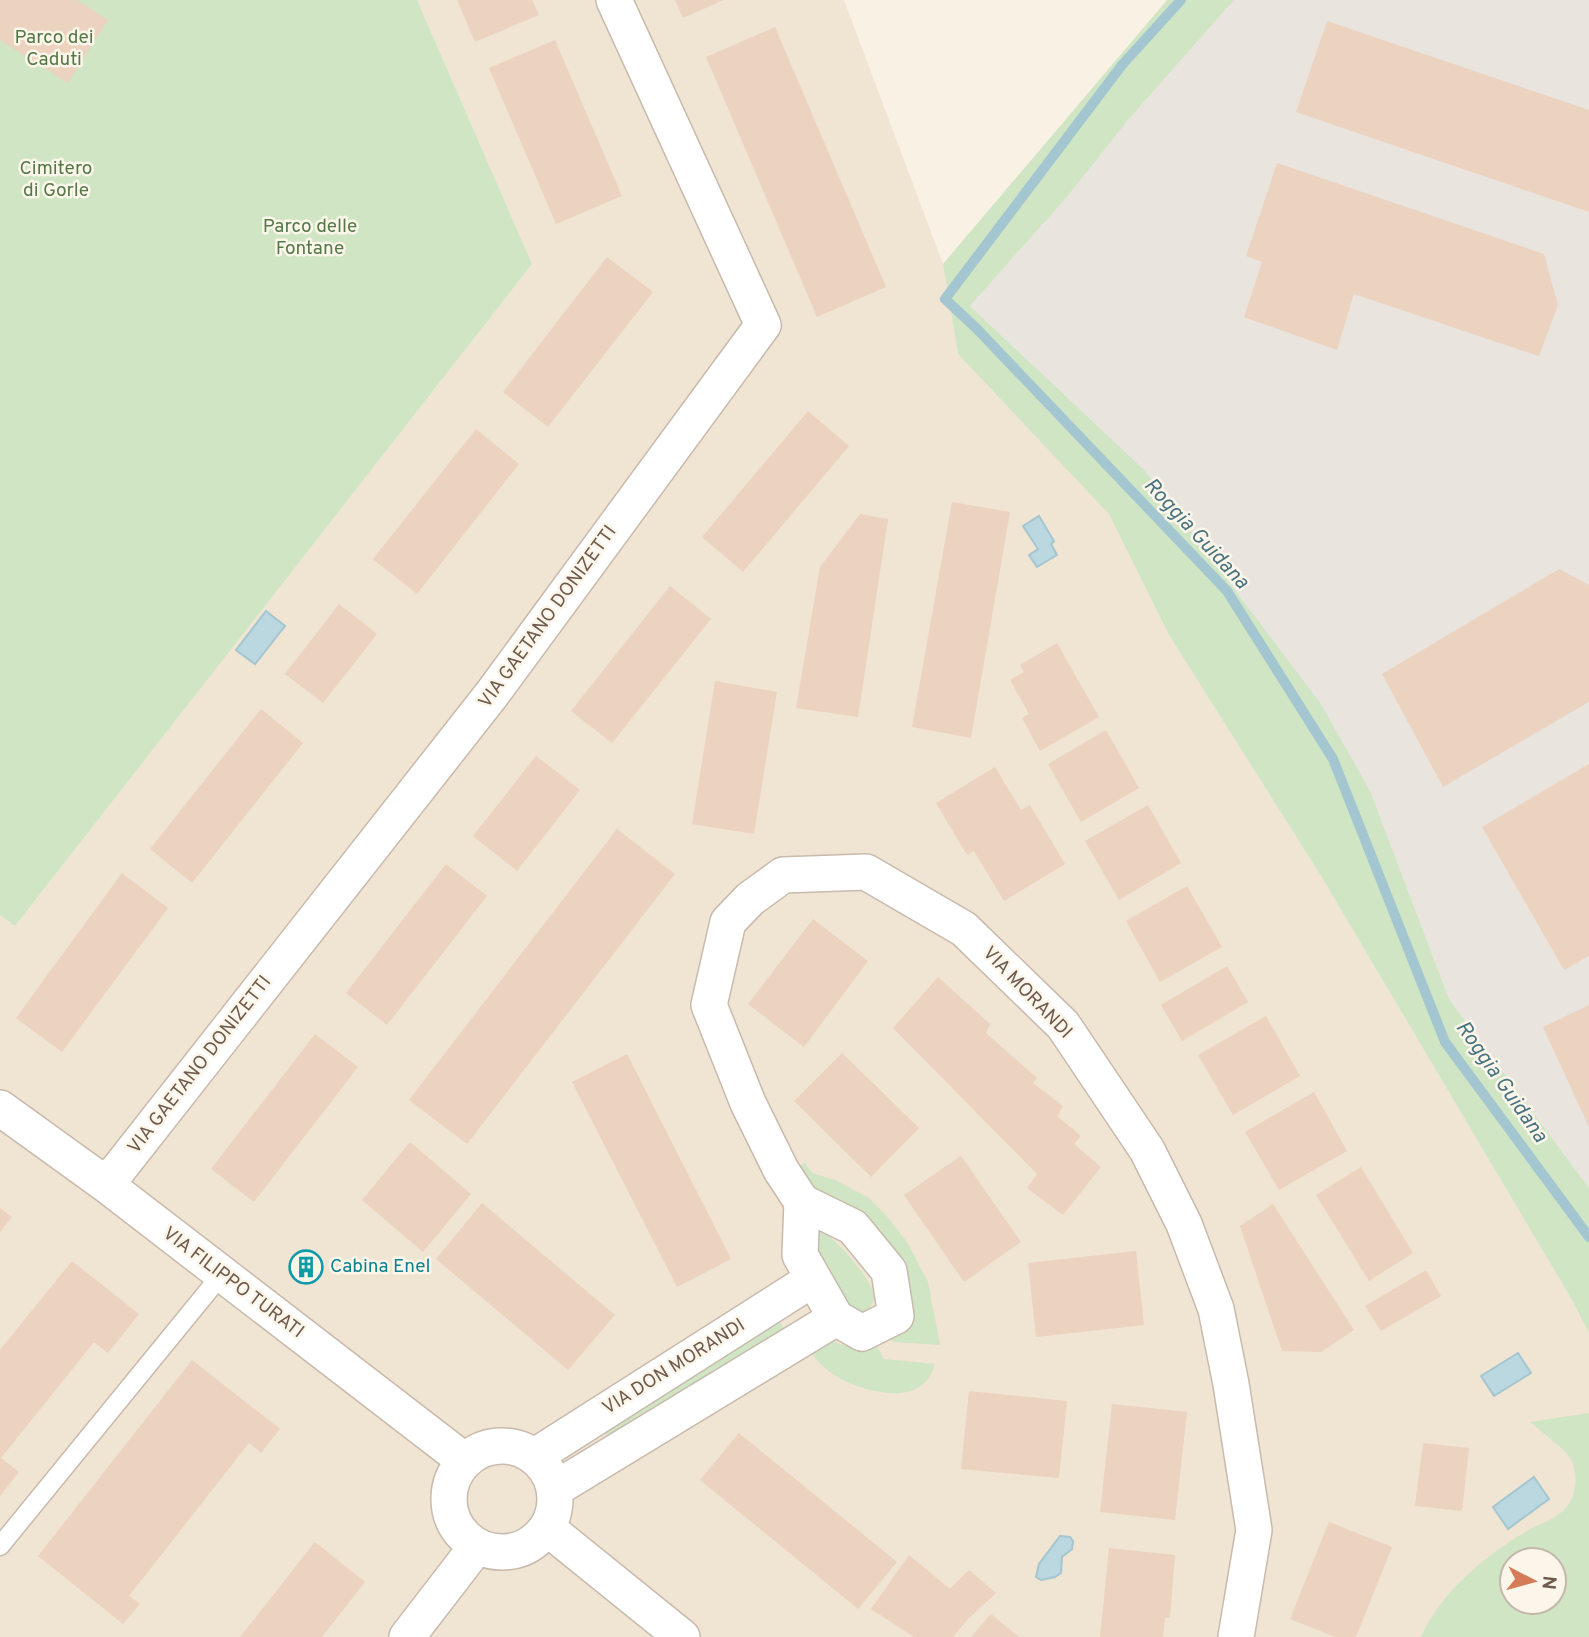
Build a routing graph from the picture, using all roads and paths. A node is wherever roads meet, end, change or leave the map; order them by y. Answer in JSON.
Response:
{"nodes":[{"id":1,"x":614,"y":0,"type":"edge"},
{"id":2,"x":0,"y":1108,"type":"edge"},
{"id":3,"x":104,"y":1183,"type":"junction"},
{"id":4,"x":802,"y":1202,"type":"junction"},
{"id":5,"x":222,"y":1274,"type":"junction"},
{"id":6,"x":813,"y":1279,"type":"junction"},
{"id":7,"x":835,"y":1318,"type":"junction"},
{"id":8,"x":535,"y":1456,"type":"junction"},
{"id":9,"x":464,"y":1461,"type":"junction"},
{"id":10,"x":555,"y":1489,"type":"junction"},
{"id":11,"x":547,"y":1528,"type":"junction"},
{"id":12,"x":0,"y":1546,"type":"edge"},
{"id":13,"x":477,"y":1546,"type":"junction"},
{"id":14,"x":407,"y":1637,"type":"edge"},
{"id":15,"x":682,"y":1637,"type":"edge"},
{"id":16,"x":1236,"y":1637,"type":"edge"}],
"edges":[{"from":1,"to":3,"type":"street","name":"VIA GAETANO DONIZETTI"},
{"from":2,"to":3,"type":"street","name":"VIA FILIPPO TURATI"},
{"from":3,"to":5,"type":"street","name":"VIA FILIPPO TURATI"},
{"from":4,"to":6,"type":"street"},
{"from":4,"to":7,"type":"street"},
{"from":4,"to":16,"type":"street","name":"VIA MORANDI"},
{"from":5,"to":9,"type":"street","name":"VIA FILIPPO TURATI"},
{"from":5,"to":12,"type":"lane"},
{"from":6,"to":7,"type":"street"},
{"from":6,"to":8,"type":"street","name":"VIA DON MORANDI"},
{"from":7,"to":10,"type":"street"},
{"from":8,"to":9,"type":"street"},
{"from":8,"to":10,"type":"street"},
{"from":9,"to":13,"type":"street"},
{"from":10,"to":11,"type":"street"},
{"from":11,"to":13,"type":"street"},
{"from":11,"to":15,"type":"street"},
{"from":13,"to":14,"type":"street"}]}
